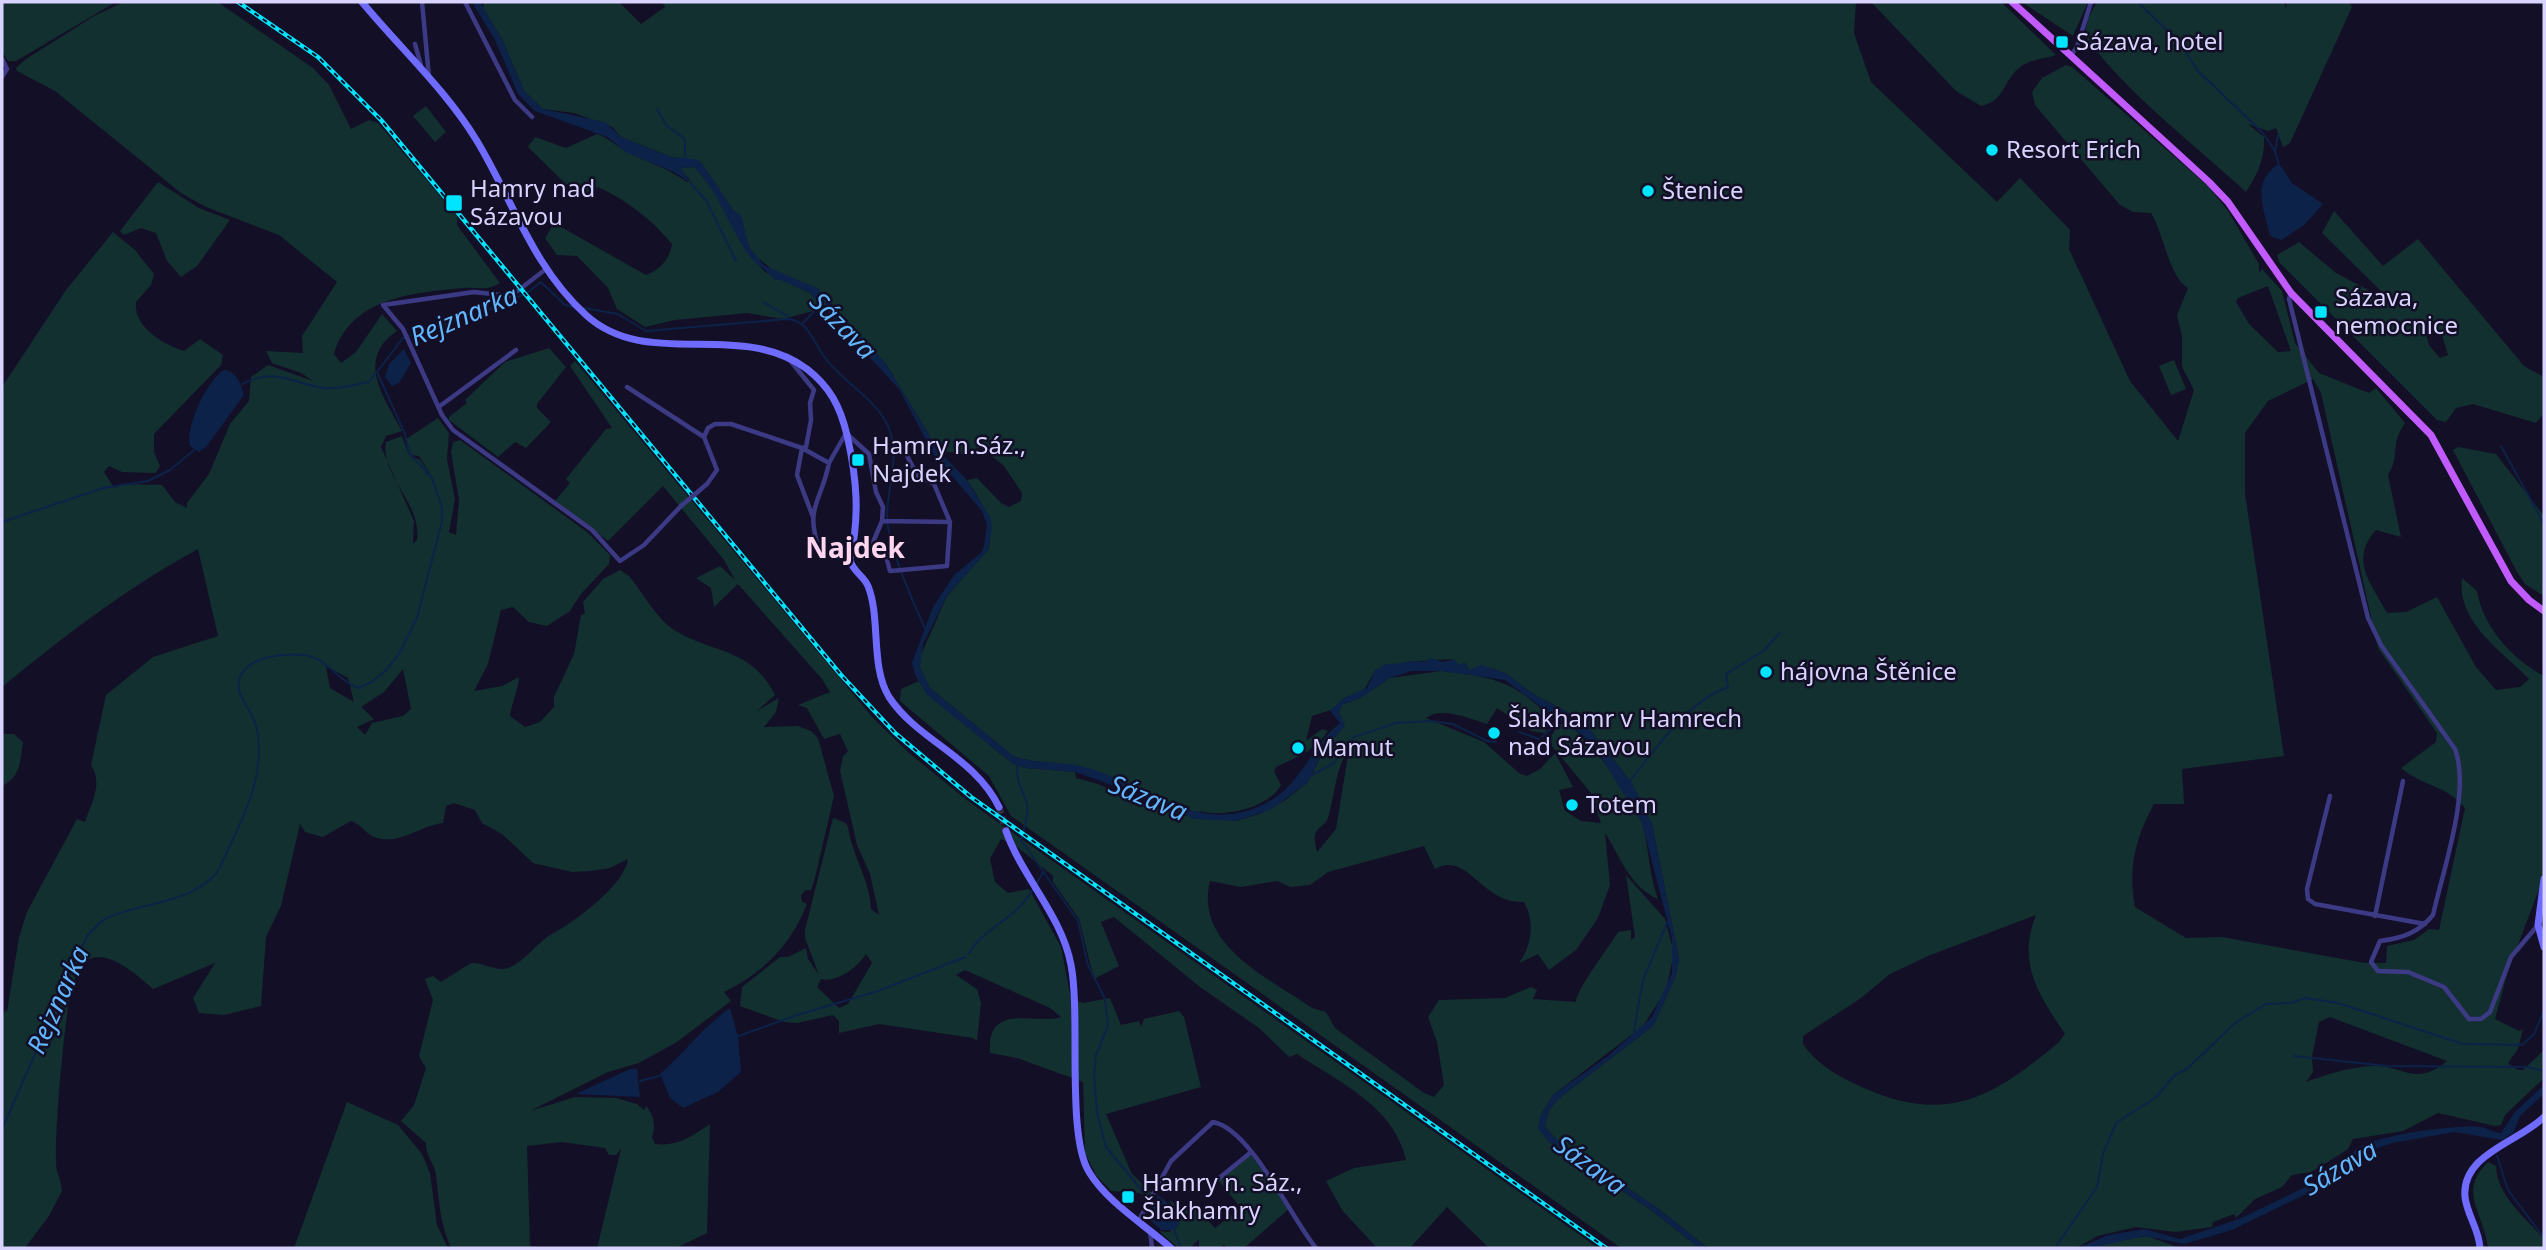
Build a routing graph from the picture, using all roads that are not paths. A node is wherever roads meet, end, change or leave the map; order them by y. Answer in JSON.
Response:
{"nodes":[{"id":1,"x":362,"y":2,"type":"edge"},
{"id":2,"x":422,"y":2,"type":"edge"},
{"id":3,"x":465,"y":2,"type":"edge"},
{"id":4,"x":2012,"y":2,"type":"edge"},
{"id":5,"x":2091,"y":2,"type":"edge"},
{"id":6,"x":415,"y":44,"type":"dead end"},
{"id":7,"x":2071,"y":55,"type":"junction"},
{"id":8,"x":2,"y":59,"type":"edge"},
{"id":9,"x":423,"y":73,"type":"junction"},
{"id":10,"x":2,"y":77,"type":"edge"},
{"id":11,"x":430,"y":81,"type":"junction"},
{"id":12,"x":532,"y":117,"type":"dead end"},
{"id":13,"x":546,"y":269,"type":"junction"},
{"id":14,"x":2291,"y":293,"type":"junction"},
{"id":15,"x":516,"y":350,"type":"dead end"},
{"id":16,"x":787,"y":355,"type":"junction"},
{"id":17,"x":627,"y":387,"type":"dead end"},
{"id":18,"x":440,"y":406,"type":"junction"},
{"id":19,"x":846,"y":433,"type":"junction"},
{"id":20,"x":704,"y":437,"type":"junction"},
{"id":21,"x":903,"y":447,"type":"dead end"},
{"id":22,"x":802,"y":448,"type":"junction"},
{"id":23,"x":829,"y":463,"type":"junction"},
{"id":24,"x":813,"y":517,"type":"junction"},
{"id":25,"x":882,"y":521,"type":"junction"},
{"id":26,"x":950,"y":522,"type":"junction"},
{"id":27,"x":853,"y":545,"type":"junction"},
{"id":28,"x":871,"y":547,"type":"junction"},
{"id":29,"x":850,"y":561,"type":"junction"},
{"id":30,"x":2544,"y":611,"type":"edge"},
{"id":31,"x":2403,"y":781,"type":"dead end"},
{"id":32,"x":2330,"y":796,"type":"dead end"},
{"id":33,"x":999,"y":807,"type":"tunnel mouth"},
{"id":34,"x":1006,"y":831,"type":"tunnel mouth"},
{"id":35,"x":2544,"y":879,"type":"edge"},
{"id":36,"x":2375,"y":915,"type":"junction"},
{"id":37,"x":2426,"y":924,"type":"junction"},
{"id":38,"x":2538,"y":925,"type":"junction"},
{"id":39,"x":2544,"y":947,"type":"edge"},
{"id":40,"x":2544,"y":1117,"type":"edge"},
{"id":41,"x":1250,"y":1153,"type":"junction"},
{"id":42,"x":1212,"y":1184,"type":"dead end"},
{"id":43,"x":1139,"y":1220,"type":"junction"},
{"id":44,"x":1150,"y":1230,"type":"junction"},
{"id":45,"x":1152,"y":1248,"type":"edge"},
{"id":46,"x":1171,"y":1248,"type":"edge"},
{"id":47,"x":1316,"y":1248,"type":"edge"},
{"id":48,"x":2480,"y":1248,"type":"edge"}],
"edges":[{"from":1,"to":9,"type":"street"},
{"from":2,"to":11,"type":"street"},
{"from":3,"to":12,"type":"street"},
{"from":4,"to":7,"type":"main road"},
{"from":5,"to":7,"type":"street"},
{"from":6,"to":9,"type":"street"},
{"from":7,"to":14,"type":"main road"},
{"from":8,"to":10,"type":"street"},
{"from":9,"to":11,"type":"street"},
{"from":11,"to":13,"type":"street"},
{"from":13,"to":16,"type":"street"},
{"from":13,"to":18,"type":"street"},
{"from":14,"to":30,"type":"main road"},
{"from":14,"to":37,"type":"street"},
{"from":15,"to":18,"type":"street"},
{"from":16,"to":19,"type":"street"},
{"from":16,"to":22,"type":"street"},
{"from":17,"to":20,"type":"street"},
{"from":18,"to":20,"type":"street","bridge":true},
{"from":19,"to":23,"type":"street"},
{"from":19,"to":25,"type":"street"},
{"from":19,"to":27,"type":"street"},
{"from":20,"to":22,"type":"street"},
{"from":21,"to":26,"type":"street"},
{"from":22,"to":23,"type":"street"},
{"from":22,"to":24,"type":"street"},
{"from":23,"to":24,"type":"street"},
{"from":24,"to":29,"type":"street"},
{"from":25,"to":26,"type":"street"},
{"from":25,"to":28,"type":"street"},
{"from":26,"to":28,"type":"street"},
{"from":27,"to":28,"type":"street"},
{"from":27,"to":29,"type":"street"},
{"from":29,"to":33,"type":"street"},
{"from":31,"to":36,"type":"street"},
{"from":32,"to":36,"type":"street"},
{"from":34,"to":43,"type":"street"},
{"from":35,"to":38,"type":"street"},
{"from":36,"to":37,"type":"street"},
{"from":37,"to":38,"type":"street"},
{"from":38,"to":39,"type":"street"},
{"from":40,"to":48,"type":"street"},
{"from":41,"to":42,"type":"street"},
{"from":41,"to":43,"type":"street"},
{"from":41,"to":47,"type":"street"},
{"from":43,"to":44,"type":"street"},
{"from":44,"to":45,"type":"street"},
{"from":44,"to":46,"type":"street"}]}
